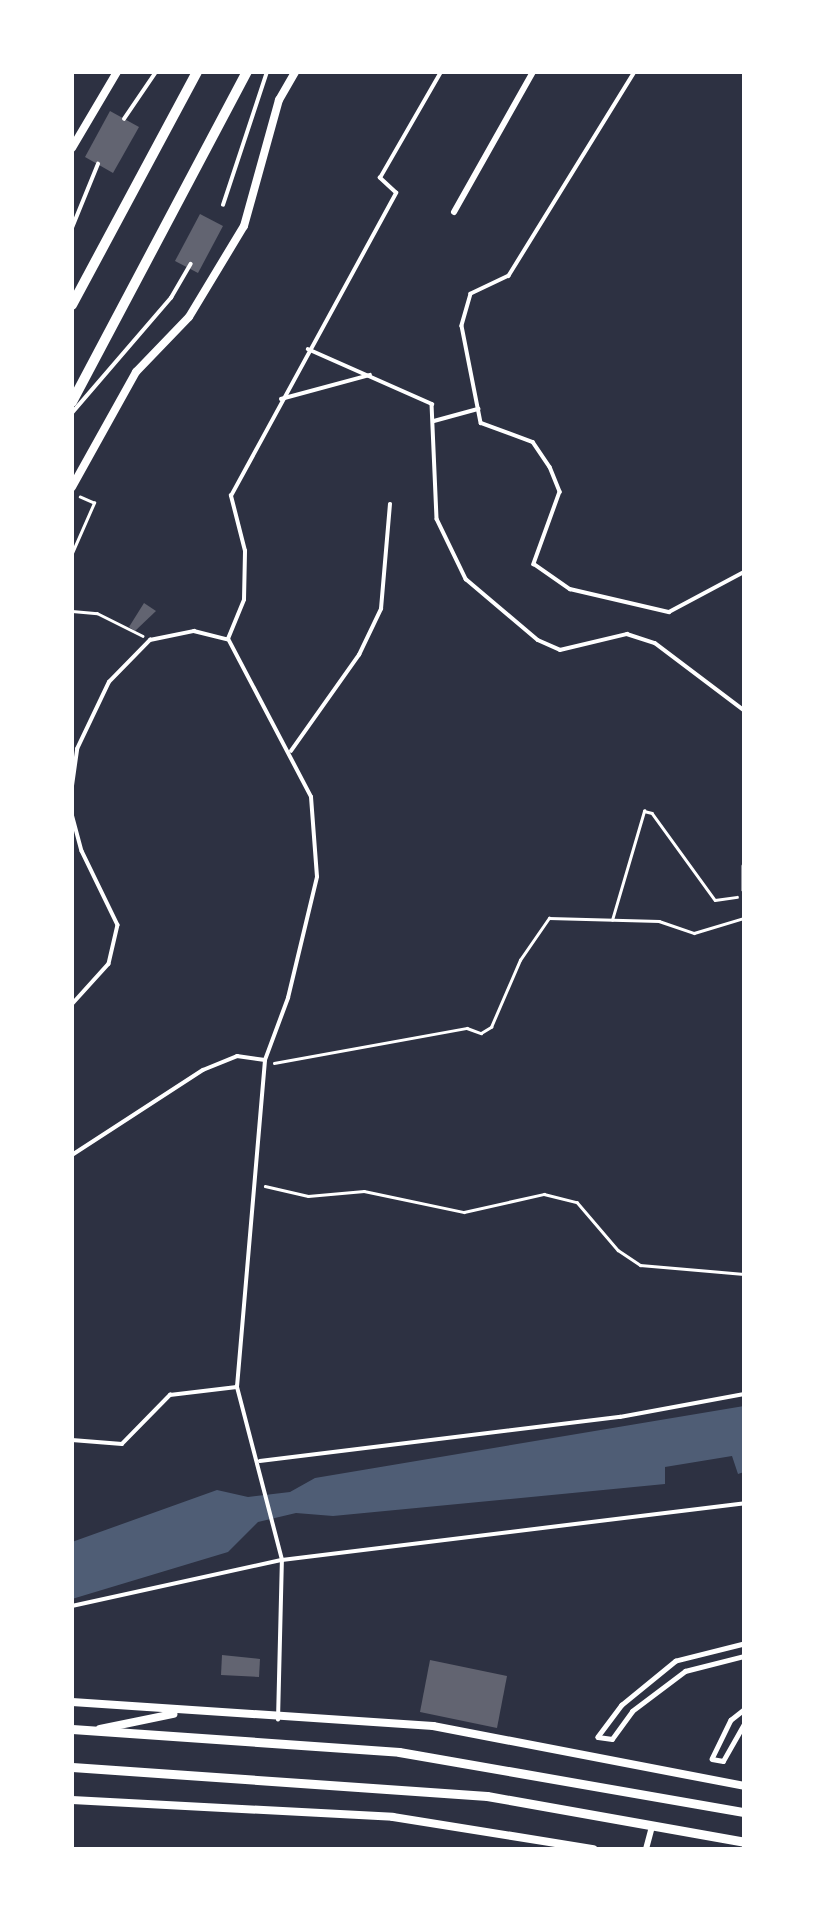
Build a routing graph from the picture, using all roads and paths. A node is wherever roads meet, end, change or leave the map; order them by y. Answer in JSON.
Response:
{"nodes":[{"id":1,"x":117,"y":72,"type":"edge"},
{"id":2,"x":156,"y":72,"type":"edge"},
{"id":3,"x":197,"y":72,"type":"edge"},
{"id":4,"x":247,"y":72,"type":"edge"},
{"id":5,"x":267,"y":72,"type":"edge"},
{"id":6,"x":295,"y":72,"type":"edge"},
{"id":7,"x":441,"y":72,"type":"edge"},
{"id":8,"x":533,"y":72,"type":"edge"},
{"id":9,"x":635,"y":72,"type":"edge"},
{"id":10,"x":124,"y":119,"type":"dead end"},
{"id":11,"x":72,"y":148,"type":"edge"},
{"id":12,"x":98,"y":164,"type":"dead end"},
{"id":13,"x":223,"y":205,"type":"dead end"},
{"id":14,"x":454,"y":212,"type":"dead end"},
{"id":15,"x":72,"y":228,"type":"edge"},
{"id":16,"x":191,"y":264,"type":"dead end"},
{"id":17,"x":72,"y":305,"type":"edge"},
{"id":18,"x":309,"y":349,"type":"junction"},
{"id":19,"x":372,"y":374,"type":"junction"},
{"id":20,"x":281,"y":399,"type":"junction"},
{"id":21,"x":72,"y":402,"type":"edge"},
{"id":22,"x":478,"y":409,"type":"junction"},
{"id":23,"x":72,"y":413,"type":"edge"},
{"id":24,"x":434,"y":421,"type":"junction"},
{"id":25,"x":72,"y":487,"type":"edge"},
{"id":26,"x":72,"y":493,"type":"edge"},
{"id":27,"x":390,"y":504,"type":"dead end"},
{"id":28,"x":72,"y":553,"type":"edge"},
{"id":29,"x":744,"y":572,"type":"edge"},
{"id":30,"x":72,"y":611,"type":"edge"},
{"id":31,"x":228,"y":639,"type":"junction"},
{"id":32,"x":150,"y":640,"type":"junction"},
{"id":33,"x":744,"y":710,"type":"edge"},
{"id":34,"x":291,"y":751,"type":"junction"},
{"id":35,"x":72,"y":786,"type":"edge"},
{"id":36,"x":72,"y":814,"type":"edge"},
{"id":37,"x":744,"y":866,"type":"edge"},
{"id":38,"x":744,"y":890,"type":"edge"},
{"id":39,"x":744,"y":896,"type":"edge"},
{"id":40,"x":744,"y":918,"type":"edge"},
{"id":41,"x":612,"y":920,"type":"junction"},
{"id":42,"x":72,"y":1005,"type":"edge"},
{"id":43,"x":265,"y":1060,"type":"junction"},
{"id":44,"x":72,"y":1155,"type":"edge"},
{"id":45,"x":250,"y":1182,"type":"junction"},
{"id":46,"x":744,"y":1273,"type":"edge"},
{"id":47,"x":237,"y":1387,"type":"junction"},
{"id":48,"x":744,"y":1394,"type":"edge"},
{"id":49,"x":72,"y":1440,"type":"edge"},
{"id":50,"x":260,"y":1461,"type":"junction"},
{"id":51,"x":744,"y":1503,"type":"edge"},
{"id":52,"x":282,"y":1560,"type":"junction"},
{"id":53,"x":72,"y":1606,"type":"edge"},
{"id":54,"x":744,"y":1644,"type":"edge"},
{"id":55,"x":744,"y":1656,"type":"edge"},
{"id":56,"x":72,"y":1702,"type":"edge"},
{"id":57,"x":744,"y":1710,"type":"edge"},
{"id":58,"x":183,"y":1712,"type":"junction"},
{"id":59,"x":278,"y":1720,"type":"junction"},
{"id":60,"x":744,"y":1724,"type":"edge"},
{"id":61,"x":72,"y":1729,"type":"edge"},
{"id":62,"x":96,"y":1730,"type":"junction"},
{"id":63,"x":72,"y":1767,"type":"edge"},
{"id":64,"x":744,"y":1786,"type":"edge"},
{"id":65,"x":72,"y":1800,"type":"edge"},
{"id":66,"x":744,"y":1812,"type":"edge"},
{"id":67,"x":652,"y":1826,"type":"junction"},
{"id":68,"x":744,"y":1842,"type":"edge"},
{"id":69,"x":593,"y":1849,"type":"edge"},
{"id":70,"x":646,"y":1849,"type":"edge"}],
"edges":[{"from":1,"to":11,"type":"street"},
{"from":2,"to":10,"type":"lane"},
{"from":3,"to":17,"type":"highway"},
{"from":4,"to":21,"type":"highway"},
{"from":5,"to":13,"type":"lane"},
{"from":6,"to":25,"type":"street"},
{"from":7,"to":18,"type":"lane"},
{"from":8,"to":14,"type":"street"},
{"from":9,"to":22,"type":"lane"},
{"from":12,"to":15,"type":"lane"},
{"from":16,"to":23,"type":"lane"},
{"from":18,"to":19,"type":"lane"},
{"from":18,"to":20,"type":"lane"},
{"from":19,"to":20,"type":"lane"},
{"from":19,"to":24,"type":"lane"},
{"from":20,"to":31,"type":"lane"},
{"from":22,"to":24,"type":"lane"},
{"from":22,"to":29,"type":"lane"},
{"from":24,"to":33,"type":"lane"},
{"from":26,"to":28,"type":"path"},
{"from":27,"to":34,"type":"lane"},
{"from":30,"to":32,"type":"path"},
{"from":31,"to":32,"type":"lane"},
{"from":31,"to":34,"type":"lane"},
{"from":32,"to":35,"type":"lane"},
{"from":34,"to":43,"type":"lane"},
{"from":36,"to":42,"type":"lane"},
{"from":37,"to":38,"type":"lane"},
{"from":39,"to":41,"type":"path"},
{"from":40,"to":41,"type":"path"},
{"from":41,"to":43,"type":"path"},
{"from":43,"to":44,"type":"lane"},
{"from":43,"to":45,"type":"lane"},
{"from":45,"to":46,"type":"path"},
{"from":45,"to":47,"type":"lane"},
{"from":47,"to":49,"type":"lane"},
{"from":47,"to":50,"type":"lane"},
{"from":48,"to":50,"type":"lane"},
{"from":50,"to":52,"type":"lane"},
{"from":51,"to":52,"type":"lane"},
{"from":52,"to":53,"type":"lane"},
{"from":52,"to":59,"type":"lane"},
{"from":54,"to":55,"type":"street"},
{"from":56,"to":58,"type":"street"},
{"from":57,"to":60,"type":"street"},
{"from":58,"to":59,"type":"street"},
{"from":58,"to":62,"type":"street"},
{"from":59,"to":64,"type":"street"},
{"from":61,"to":62,"type":"main road"},
{"from":62,"to":66,"type":"main road"},
{"from":63,"to":67,"type":"main road"},
{"from":65,"to":69,"type":"street"},
{"from":67,"to":68,"type":"main road"},
{"from":67,"to":70,"type":"street"}]}
